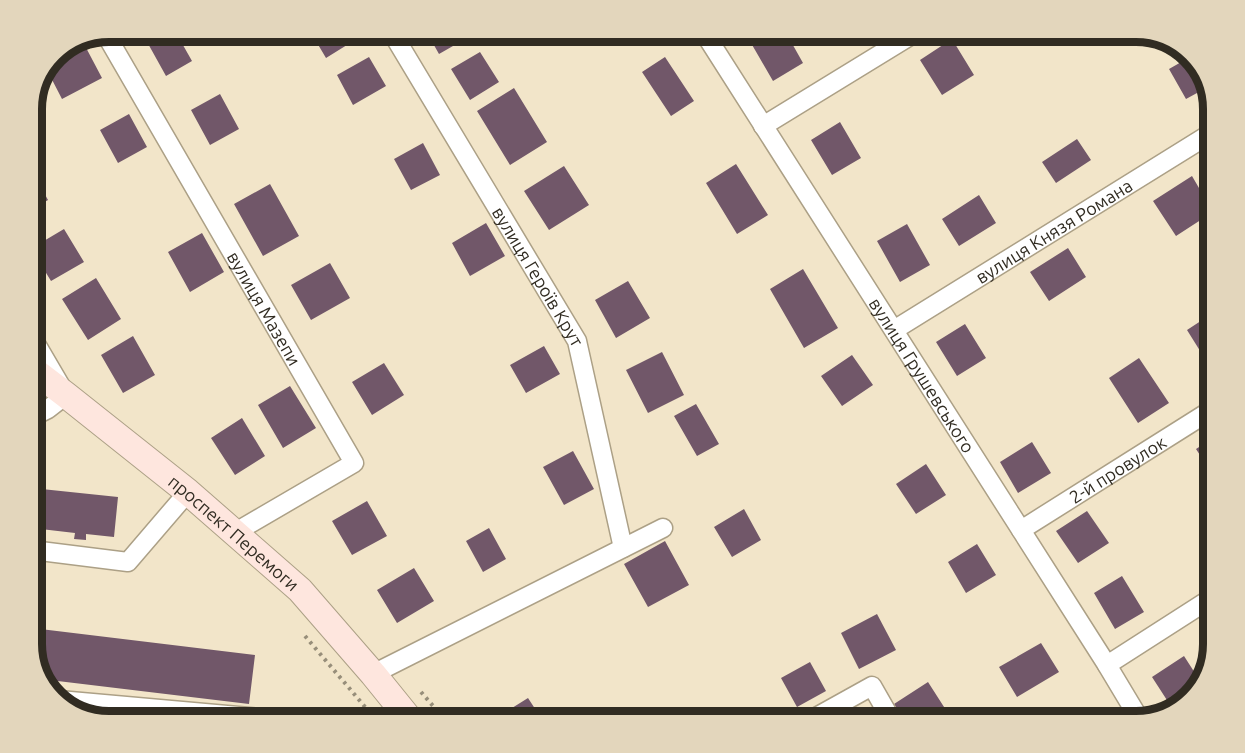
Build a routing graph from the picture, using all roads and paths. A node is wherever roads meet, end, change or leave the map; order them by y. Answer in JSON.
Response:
{"nodes":[{"id":1,"x":110,"y":42,"type":"edge"},
{"id":2,"x":397,"y":42,"type":"edge"},
{"id":3,"x":709,"y":42,"type":"edge"},
{"id":4,"x":902,"y":42,"type":"edge"},
{"id":5,"x":763,"y":126,"type":"junction"},
{"id":6,"x":1203,"y":138,"type":"edge"},
{"id":7,"x":894,"y":330,"type":"junction"},
{"id":8,"x":42,"y":354,"type":"edge"},
{"id":9,"x":42,"y":377,"type":"edge"},
{"id":10,"x":66,"y":395,"type":"junction"},
{"id":11,"x":42,"y":413,"type":"edge"},
{"id":12,"x":1203,"y":416,"type":"edge"},
{"id":13,"x":188,"y":492,"type":"junction"},
{"id":14,"x":663,"y":528,"type":"dead end"},
{"id":15,"x":1021,"y":530,"type":"junction"},
{"id":16,"x":234,"y":533,"type":"junction"},
{"id":17,"x":623,"y":548,"type":"junction"},
{"id":18,"x":42,"y":551,"type":"edge"},
{"id":19,"x":1203,"y":604,"type":"edge"},
{"id":20,"x":302,"y":632,"type":"dead end"},
{"id":21,"x":1107,"y":665,"type":"junction"},
{"id":22,"x":373,"y":674,"type":"junction"},
{"id":23,"x":74,"y":701,"type":"edge"},
{"id":24,"x":176,"y":711,"type":"edge"},
{"id":25,"x":369,"y":711,"type":"edge"},
{"id":26,"x":402,"y":711,"type":"edge"},
{"id":27,"x":828,"y":711,"type":"edge"},
{"id":28,"x":886,"y":711,"type":"edge"},
{"id":29,"x":1135,"y":711,"type":"edge"}],
"edges":[{"from":1,"to":16,"type":"street","name":"вулиця Мазепи"},
{"from":2,"to":17,"type":"street","name":"вулиця Героїв Крут"},
{"from":3,"to":5,"type":"street","name":"вулиця Грушевського"},
{"from":4,"to":5,"type":"street"},
{"from":5,"to":7,"type":"street","name":"вулиця Грушевського"},
{"from":6,"to":7,"type":"street","name":"вулиця Князя Романа"},
{"from":7,"to":15,"type":"street","name":"вулиця Грушевського"},
{"from":8,"to":10,"type":"street"},
{"from":9,"to":10,"type":"street","name":"проспект Перемоги"},
{"from":10,"to":11,"type":"street"},
{"from":10,"to":13,"type":"street","name":"проспект Перемоги"},
{"from":12,"to":15,"type":"street","name":"2-й провулок"},
{"from":13,"to":16,"type":"street","name":"проспект Перемоги"},
{"from":13,"to":18,"type":"street"},
{"from":14,"to":17,"type":"street"},
{"from":15,"to":21,"type":"street","name":"вулиця Грушевського"},
{"from":16,"to":22,"type":"street","name":"проспект Перемоги"},
{"from":17,"to":22,"type":"street"},
{"from":19,"to":21,"type":"street"},
{"from":20,"to":25,"type":"path"},
{"from":21,"to":29,"type":"street","name":"вулиця Грушевського"},
{"from":22,"to":26,"type":"street","name":"проспект Перемоги"},
{"from":23,"to":24,"type":"street"},
{"from":27,"to":28,"type":"street"}]}
